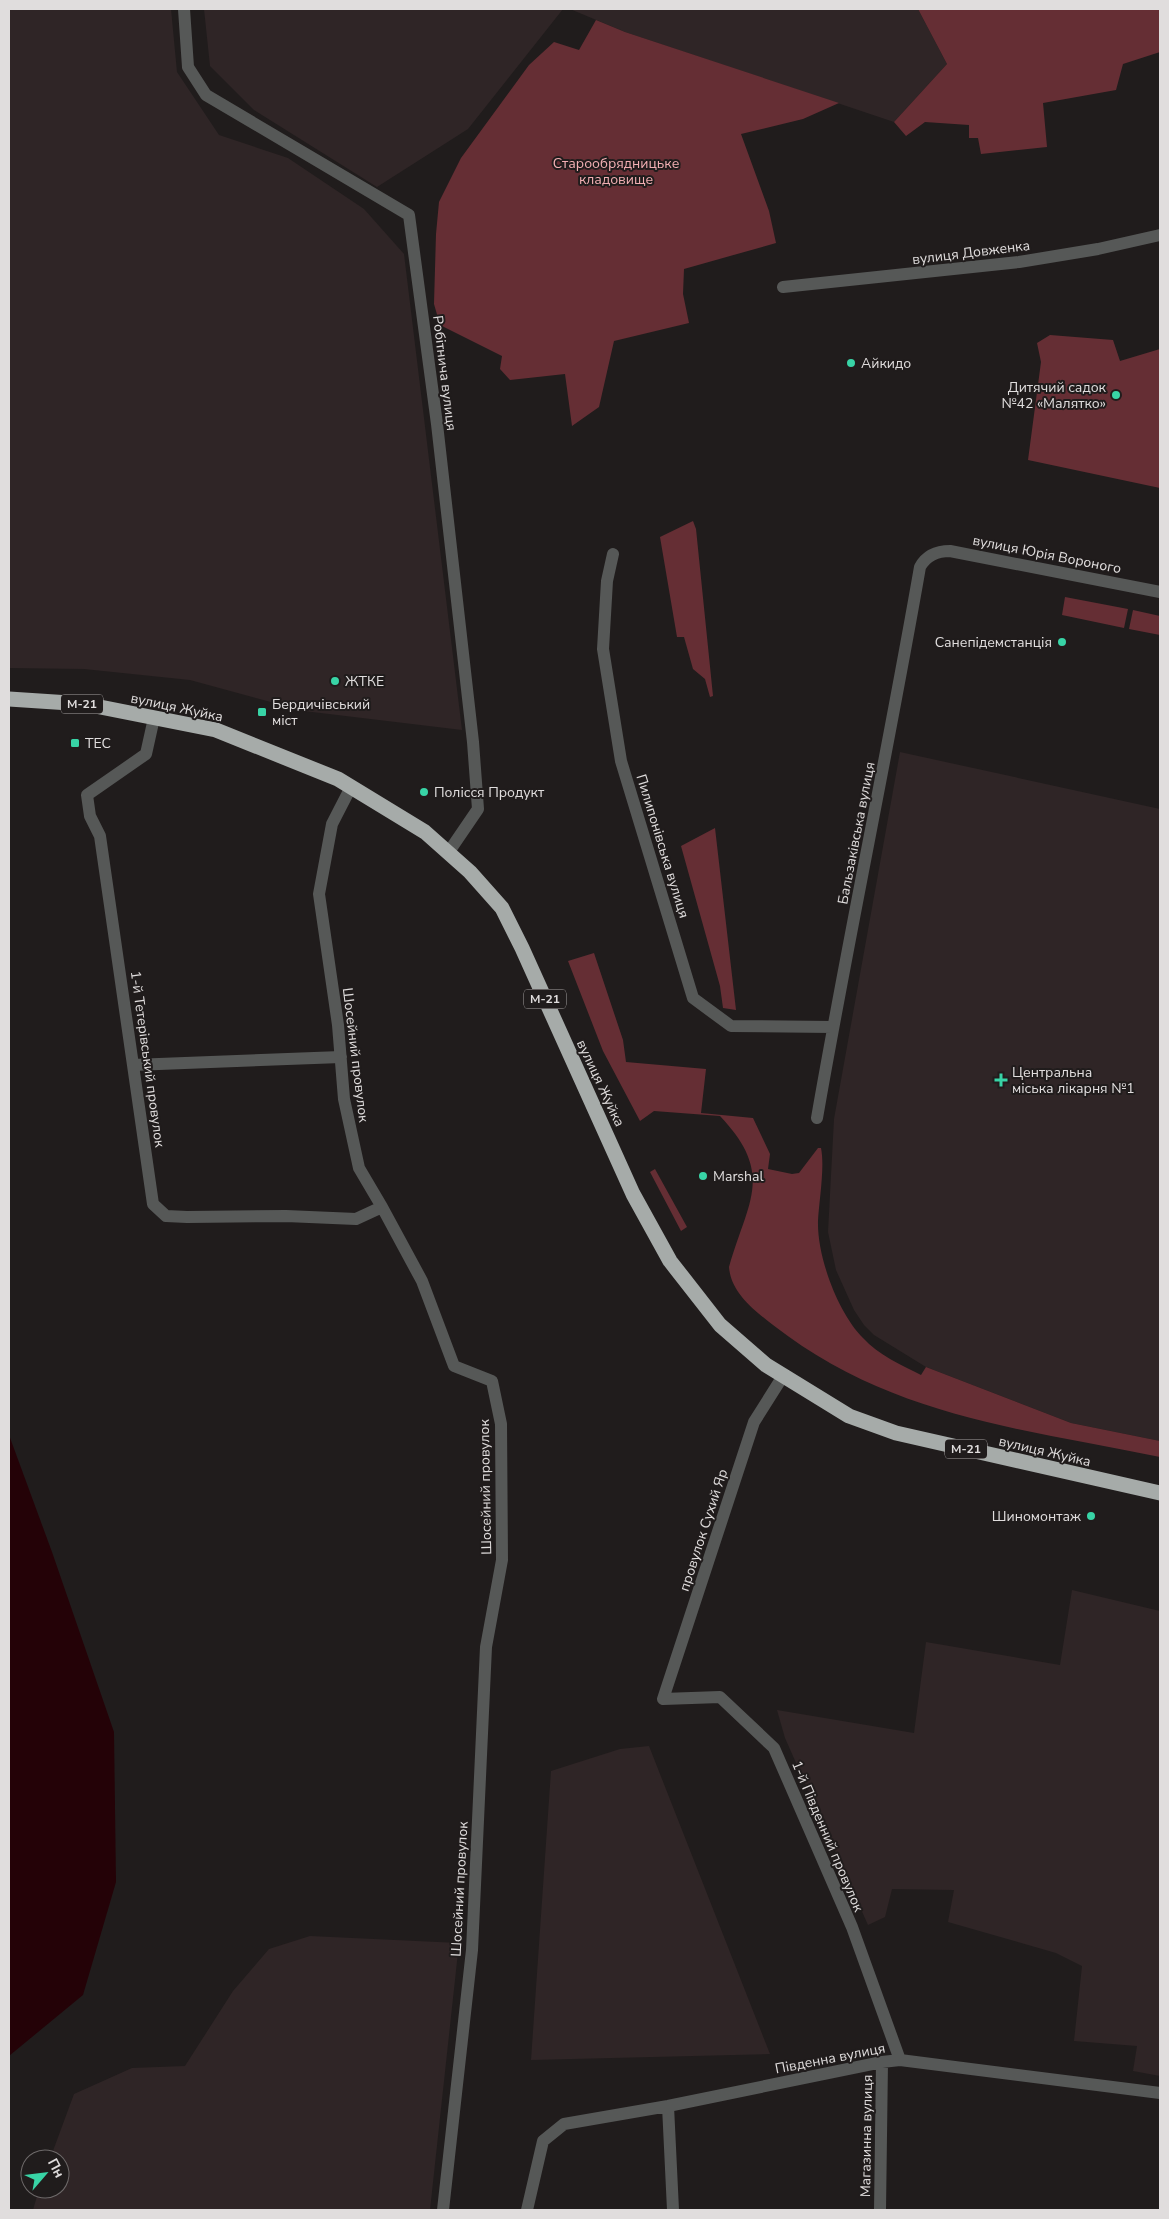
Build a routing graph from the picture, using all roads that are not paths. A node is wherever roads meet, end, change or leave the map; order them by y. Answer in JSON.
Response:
{"nodes":[{"id":1,"x":184,"y":9,"type":"edge"},
{"id":2,"x":1160,"y":235,"type":"edge"},
{"id":3,"x":783,"y":288,"type":"dead end"},
{"id":4,"x":613,"y":554,"type":"dead end"},
{"id":5,"x":930,"y":557,"type":"joint"},
{"id":6,"x":1160,"y":592,"type":"edge"},
{"id":7,"x":9,"y":699,"type":"edge"},
{"id":8,"x":154,"y":718,"type":"junction"},
{"id":9,"x":351,"y":787,"type":"junction"},
{"id":10,"x":448,"y":853,"type":"junction"},
{"id":11,"x":833,"y":1027,"type":"junction"},
{"id":12,"x":341,"y":1057,"type":"junction"},
{"id":13,"x":133,"y":1065,"type":"junction"},
{"id":14,"x":818,"y":1118,"type":"dead end"},
{"id":15,"x":382,"y":1208,"type":"junction"},
{"id":16,"x":783,"y":1376,"type":"junction"},
{"id":17,"x":1160,"y":1493,"type":"edge"},
{"id":18,"x":663,"y":1699,"type":"joint"},
{"id":19,"x":900,"y":2060,"type":"junction"},
{"id":20,"x":882,"y":2062,"type":"junction"},
{"id":21,"x":1160,"y":2093,"type":"edge"},
{"id":22,"x":668,"y":2106,"type":"junction"},
{"id":23,"x":443,"y":2210,"type":"edge"},
{"id":24,"x":527,"y":2210,"type":"edge"},
{"id":25,"x":673,"y":2210,"type":"edge"},
{"id":26,"x":880,"y":2210,"type":"edge"}],
"edges":[{"from":1,"to":10,"type":"street","name":"Робітнича вулиця"},
{"from":2,"to":3,"type":"street","name":"вулиця Довженка"},
{"from":4,"to":11,"type":"street","name":"Пилипонівська вулиця"},
{"from":5,"to":6,"type":"street","name":"вулиця Юрія Вороного"},
{"from":5,"to":11,"type":"street","name":"Бальзаківська вулиця"},
{"from":7,"to":8,"type":"highway","name":"вулиця Жуйка","number":"М-21"},
{"from":8,"to":9,"type":"highway","name":"вулиця Жуйка","number":"М-21"},
{"from":8,"to":13,"type":"street","name":"1-й Тетерівський провулок"},
{"from":9,"to":10,"type":"highway","name":"вулиця Жуйка","number":"М-21"},
{"from":9,"to":12,"type":"street","name":"Шосейний провулок"},
{"from":10,"to":16,"type":"highway","name":"вулиця Жуйка","number":"М-21"},
{"from":11,"to":14,"type":"street","name":"Бальзаківська вулиця"},
{"from":12,"to":13,"type":"street"},
{"from":12,"to":15,"type":"street","name":"Шосейний провулок"},
{"from":13,"to":15,"type":"street","name":"1-й Тетерівський провулок"},
{"from":15,"to":23,"type":"street","name":"Шосейний провулок"},
{"from":16,"to":17,"type":"highway","name":"вулиця Жуйка","number":"М-21"},
{"from":16,"to":18,"type":"street","name":"провулок Сухий Яр"},
{"from":18,"to":19,"type":"street","name":"1-й Південний провулок"},
{"from":19,"to":20,"type":"street","name":"Південна вулиця"},
{"from":19,"to":21,"type":"street","name":"Південна вулиця"},
{"from":20,"to":22,"type":"street","name":"Південна вулиця"},
{"from":20,"to":26,"type":"street","name":"Магазинна вулиця"},
{"from":22,"to":24,"type":"street","name":"Південна вулиця"},
{"from":22,"to":25,"type":"street"}]}
